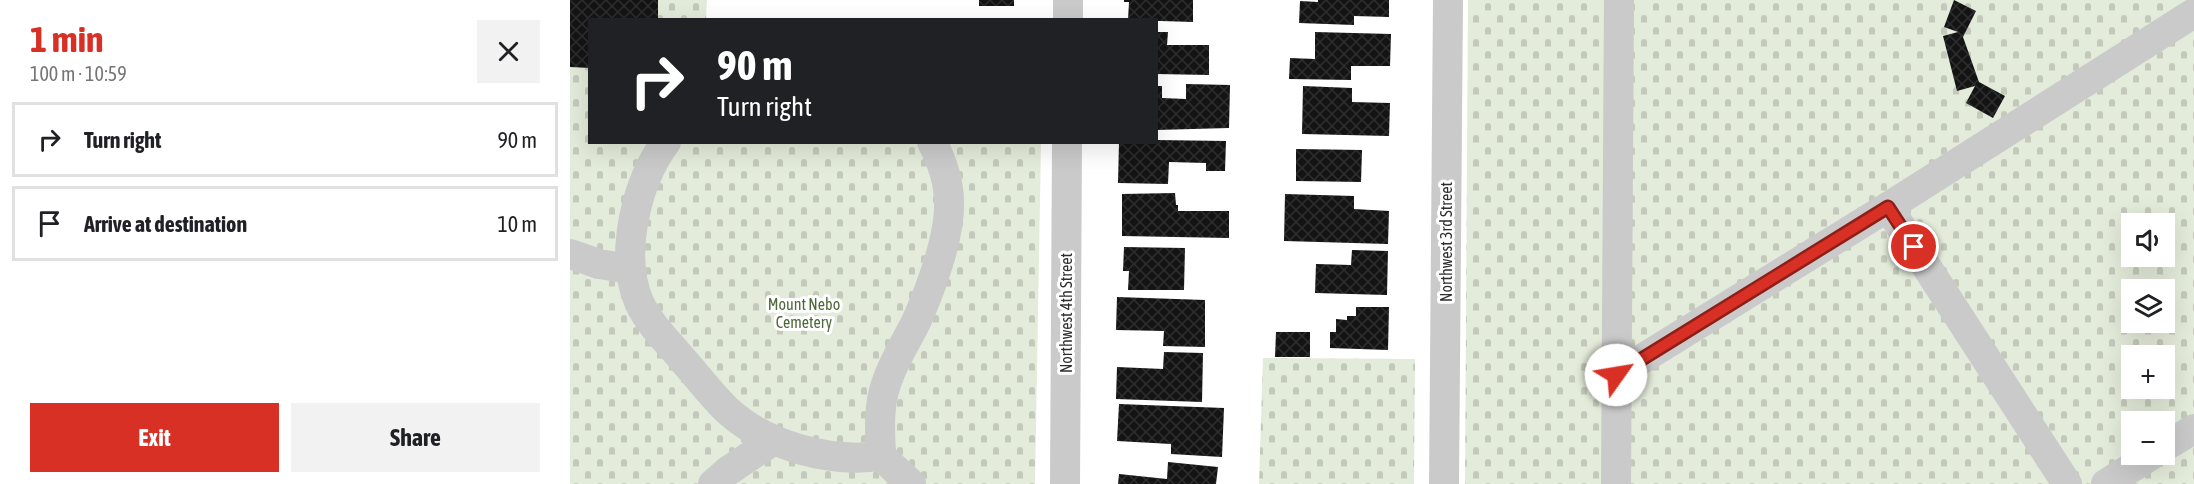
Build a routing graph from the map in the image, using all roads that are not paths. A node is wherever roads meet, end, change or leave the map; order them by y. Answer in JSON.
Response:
{"nodes":[{"id":1,"x":1068,"y":0,"type":"edge"},
{"id":2,"x":1448,"y":0,"type":"edge"},
{"id":3,"x":1619,"y":0,"type":"edge"},
{"id":4,"x":2194,"y":13,"type":"edge"},
{"id":5,"x":1068,"y":18,"type":"edge"},
{"id":6,"x":665,"y":144,"type":"edge"},
{"id":7,"x":933,"y":144,"type":"edge"},
{"id":8,"x":1067,"y":144,"type":"edge"},
{"id":9,"x":1888,"y":207,"type":"junction"},
{"id":10,"x":570,"y":254,"type":"edge"},
{"id":11,"x":631,"y":269,"type":"junction"},
{"id":12,"x":1616,"y":375,"type":"junction"},
{"id":13,"x":2194,"y":429,"type":"edge"},
{"id":14,"x":774,"y":440,"type":"junction"},
{"id":15,"x":2175,"y":440,"type":"edge"},
{"id":16,"x":880,"y":456,"type":"junction"},
{"id":17,"x":2136,"y":465,"type":"edge"},
{"id":18,"x":713,"y":484,"type":"edge"},
{"id":19,"x":911,"y":484,"type":"edge"},
{"id":20,"x":1065,"y":484,"type":"edge"},
{"id":21,"x":1444,"y":484,"type":"edge"},
{"id":22,"x":1616,"y":484,"type":"edge"},
{"id":23,"x":2067,"y":484,"type":"edge"},
{"id":24,"x":2106,"y":484,"type":"edge"}],
"edges":[{"from":1,"to":5,"type":"street"},
{"from":2,"to":21,"type":"street","name":"Northwest 3rd Street"},
{"from":3,"to":12,"type":"street"},
{"from":4,"to":9,"type":"street"},
{"from":6,"to":11,"type":"street"},
{"from":7,"to":16,"type":"street"},
{"from":8,"to":20,"type":"street","name":"Northwest 4th Street"},
{"from":9,"to":12,"type":"street"},
{"from":9,"to":23,"type":"street"},
{"from":10,"to":11,"type":"street"},
{"from":11,"to":14,"type":"street"},
{"from":12,"to":22,"type":"street"},
{"from":13,"to":15,"type":"street"},
{"from":14,"to":16,"type":"street"},
{"from":14,"to":18,"type":"street"},
{"from":16,"to":19,"type":"street"},
{"from":17,"to":24,"type":"street"}]}
